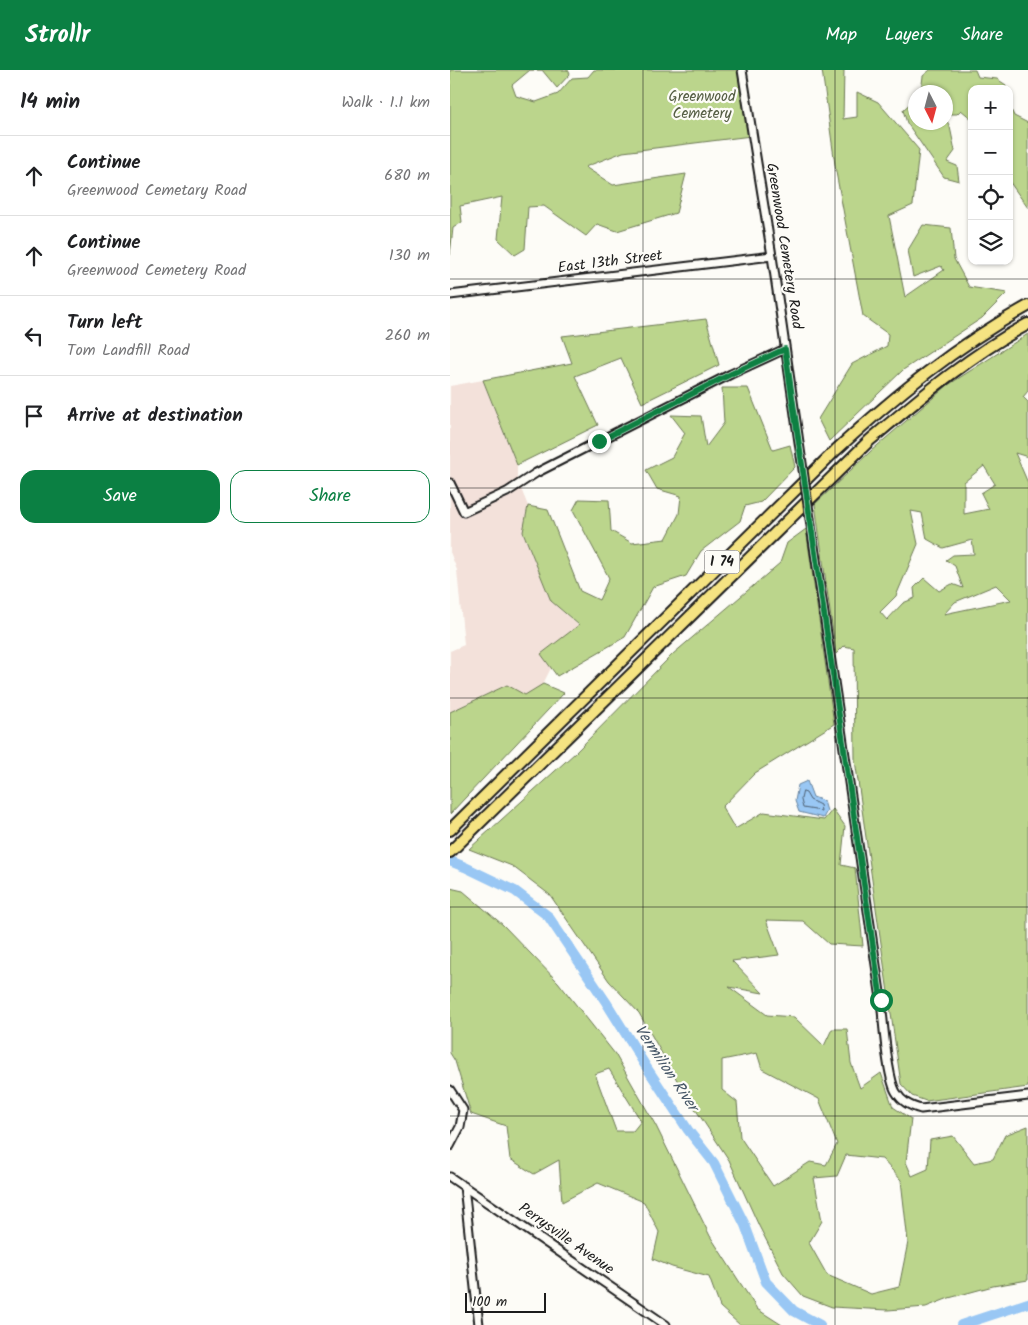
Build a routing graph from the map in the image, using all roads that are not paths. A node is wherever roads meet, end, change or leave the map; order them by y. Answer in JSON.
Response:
{"nodes":[{"id":1,"x":742,"y":70,"type":"edge"},
{"id":2,"x":772,"y":256,"type":"junction"},
{"id":3,"x":450,"y":295,"type":"edge"},
{"id":4,"x":1028,"y":306,"type":"edge"},
{"id":5,"x":1028,"y":324,"type":"edge"},
{"id":6,"x":785,"y":349,"type":"junction"},
{"id":7,"x":450,"y":483,"type":"edge"},
{"id":8,"x":450,"y":830,"type":"edge"},
{"id":9,"x":450,"y":852,"type":"edge"},
{"id":10,"x":450,"y":1090,"type":"edge"},
{"id":11,"x":1028,"y":1096,"type":"edge"},
{"id":12,"x":450,"y":1146,"type":"edge"},
{"id":13,"x":450,"y":1177,"type":"edge"},
{"id":14,"x":464,"y":1186,"type":"junction"},
{"id":15,"x":479,"y":1325,"type":"edge"},
{"id":16,"x":666,"y":1325,"type":"edge"}],
"edges":[{"from":1,"to":2,"type":"street","name":"Greenwood Cemetery Road"},
{"from":2,"to":3,"type":"street","name":"East 13th Street"},
{"from":2,"to":6,"type":"street","name":"Greenwood Cemetery Road"},
{"from":4,"to":8,"type":"highway","number":"I 74"},
{"from":5,"to":9,"type":"highway","number":"I 74"},
{"from":6,"to":7,"type":"street"},
{"from":6,"to":11,"type":"street","name":"Greenwood Cemetery Road","bridge":true},
{"from":10,"to":12,"type":"street"},
{"from":13,"to":14,"type":"street","name":"Perrysville Avenue"},
{"from":14,"to":15,"type":"street"},
{"from":14,"to":16,"type":"street","name":"Perrysville Avenue"}]}
